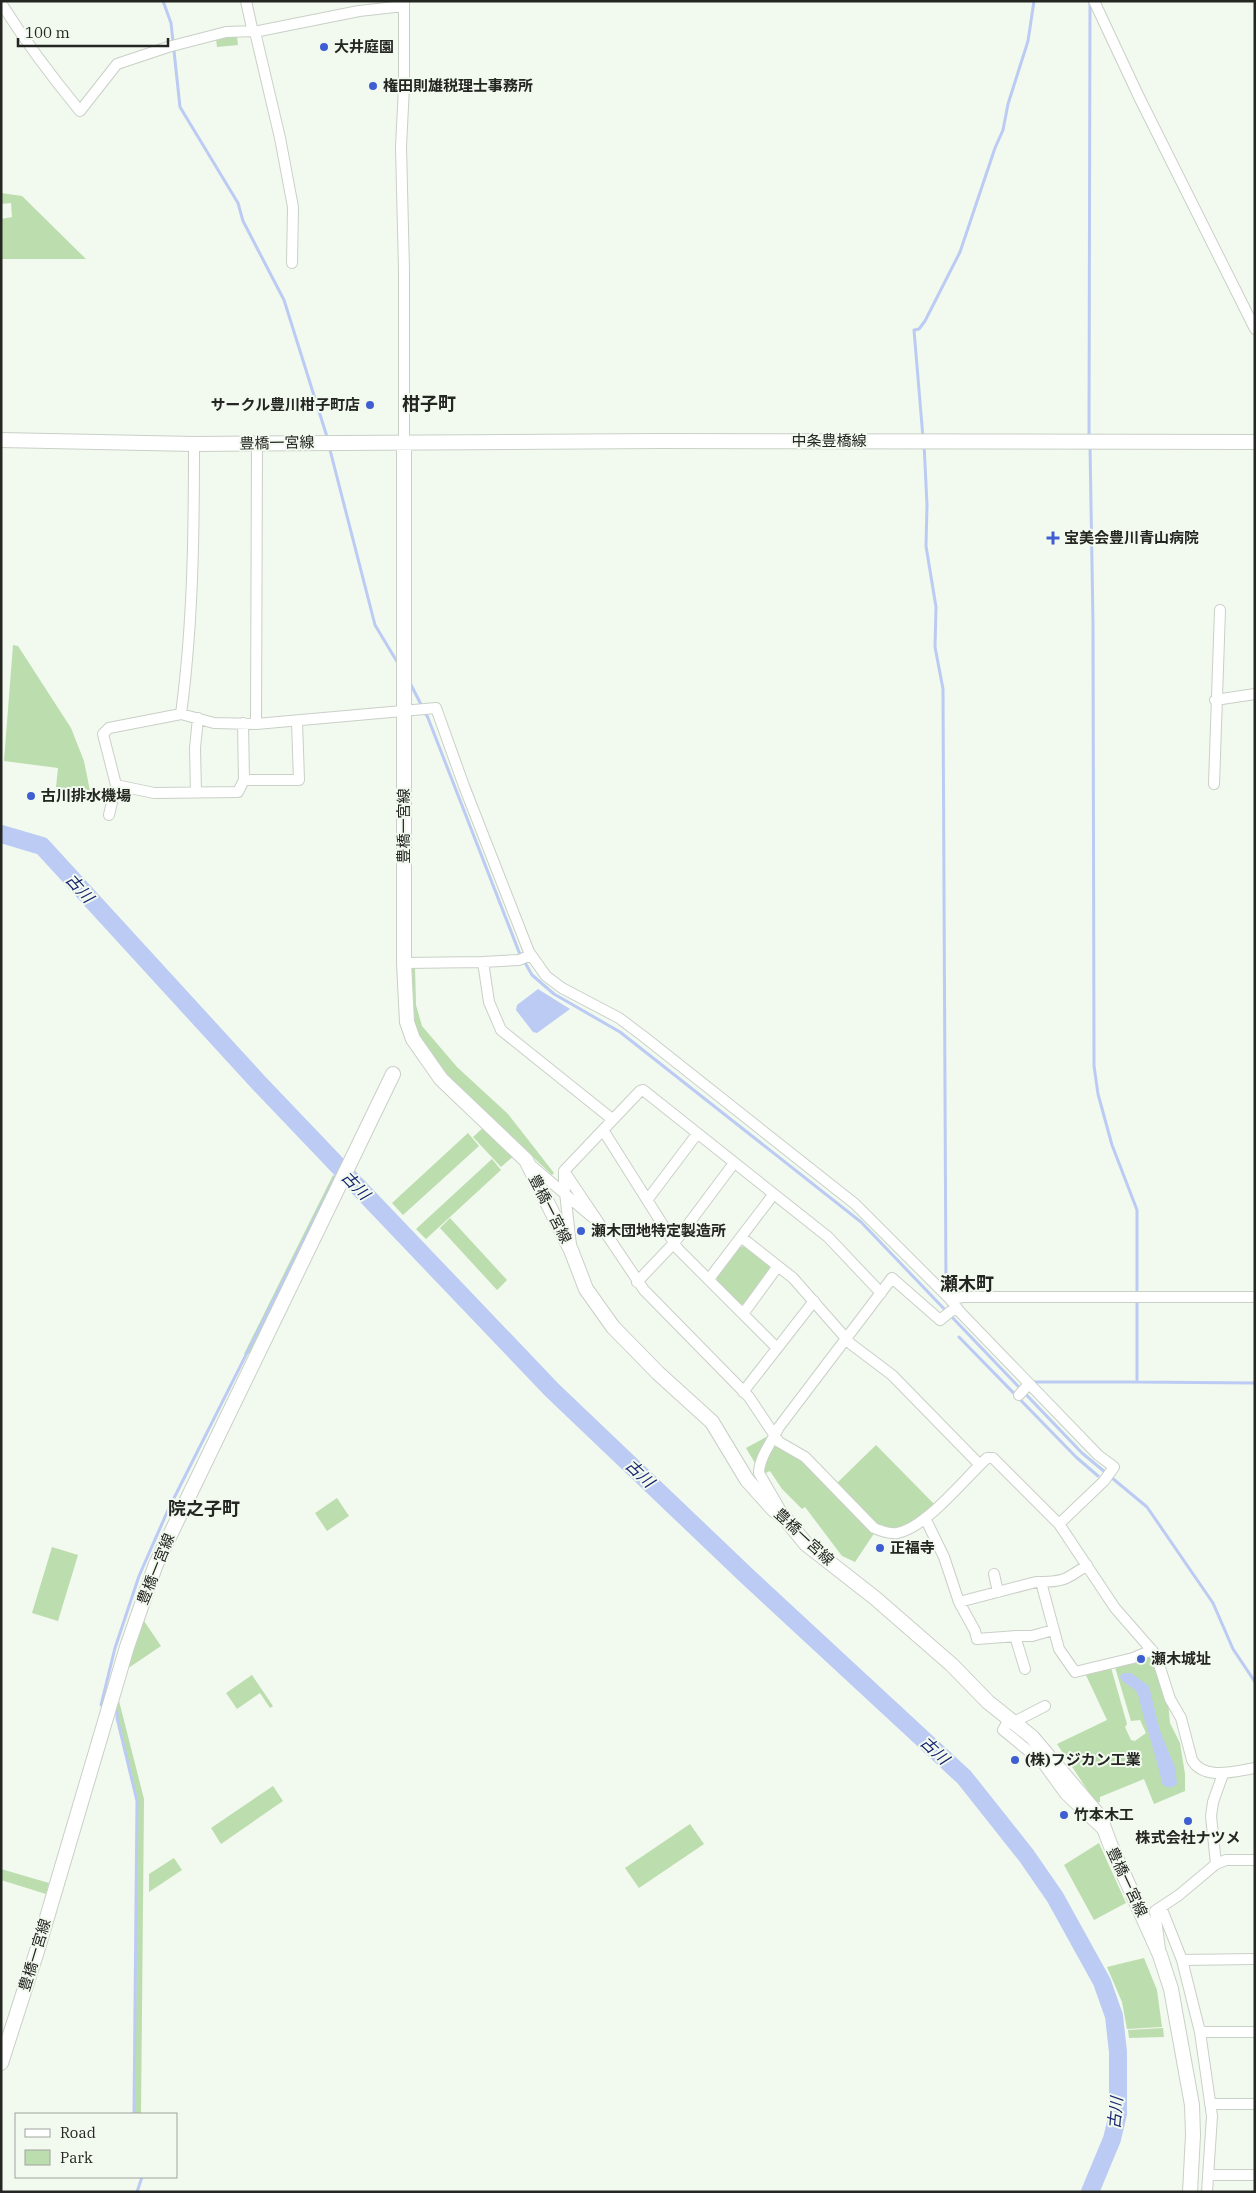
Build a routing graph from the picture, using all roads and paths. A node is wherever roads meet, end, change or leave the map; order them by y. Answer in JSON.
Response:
{"nodes":[{"id":1,"x":246,"y":1,"type":"edge"},
{"id":2,"x":1,"y":3,"type":"edge"},
{"id":3,"x":404,"y":4,"type":"edge"},
{"id":4,"x":1095,"y":4,"type":"edge"},
{"id":5,"x":254,"y":31,"type":"junction"},
{"id":6,"x":292,"y":263,"type":"dead end"},
{"id":7,"x":1255,"y":329,"type":"edge"},
{"id":8,"x":1,"y":440,"type":"edge"},
{"id":9,"x":1255,"y":442,"type":"edge"},
{"id":10,"x":257,"y":443,"type":"junction"},
{"id":11,"x":404,"y":443,"type":"junction"},
{"id":12,"x":194,"y":444,"type":"junction"},
{"id":13,"x":1220,"y":610,"type":"dead end"},
{"id":14,"x":1255,"y":694,"type":"edge"},
{"id":15,"x":1215,"y":700,"type":"junction"},
{"id":16,"x":410,"y":710,"type":"junction"},
{"id":17,"x":181,"y":714,"type":"junction"},
{"id":18,"x":198,"y":718,"type":"junction"},
{"id":19,"x":297,"y":722,"type":"junction"},
{"id":20,"x":243,"y":724,"type":"junction"},
{"id":21,"x":256,"y":724,"type":"junction"},
{"id":22,"x":244,"y":780,"type":"junction"},
{"id":23,"x":1214,"y":784,"type":"dead end"},
{"id":24,"x":116,"y":785,"type":"junction"},
{"id":25,"x":196,"y":792,"type":"junction"},
{"id":26,"x":109,"y":816,"type":"dead end"},
{"id":27,"x":526,"y":957,"type":"junction"},
{"id":28,"x":483,"y":962,"type":"junction"},
{"id":29,"x":404,"y":963,"type":"junction"},
{"id":30,"x":393,"y":1074,"type":"dead end"},
{"id":31,"x":612,"y":1120,"type":"junction"},
{"id":32,"x":603,"y":1130,"type":"junction"},
{"id":33,"x":697,"y":1134,"type":"junction"},
{"id":34,"x":526,"y":1160,"type":"junction"},
{"id":35,"x":734,"y":1164,"type":"junction"},
{"id":36,"x":564,"y":1171,"type":"junction"},
{"id":37,"x":773,"y":1195,"type":"junction"},
{"id":38,"x":566,"y":1196,"type":"junction"},
{"id":39,"x":648,"y":1199,"type":"junction"},
{"id":40,"x":598,"y":1221,"type":"junction"},
{"id":41,"x":741,"y":1237,"type":"junction"},
{"id":42,"x":675,"y":1242,"type":"junction"},
{"id":43,"x":571,"y":1250,"type":"junction"},
{"id":44,"x":778,"y":1266,"type":"junction"},
{"id":45,"x":709,"y":1279,"type":"junction"},
{"id":46,"x":637,"y":1282,"type":"junction"},
{"id":47,"x":881,"y":1293,"type":"junction"},
{"id":48,"x":1255,"y":1297,"type":"edge"},
{"id":49,"x":814,"y":1301,"type":"junction"},
{"id":50,"x":949,"y":1304,"type":"junction"},
{"id":51,"x":743,"y":1314,"type":"junction"},
{"id":52,"x":847,"y":1338,"type":"junction"},
{"id":53,"x":777,"y":1348,"type":"junction"},
{"id":54,"x":1028,"y":1385,"type":"junction"},
{"id":55,"x":743,"y":1392,"type":"junction"},
{"id":56,"x":1019,"y":1395,"type":"dead end"},
{"id":57,"x":774,"y":1436,"type":"junction"},
{"id":58,"x":980,"y":1465,"type":"junction"},
{"id":59,"x":784,"y":1517,"type":"junction"},
{"id":60,"x":925,"y":1518,"type":"junction"},
{"id":61,"x":1059,"y":1524,"type":"junction"},
{"id":62,"x":1087,"y":1564,"type":"junction"},
{"id":63,"x":994,"y":1574,"type":"dead end"},
{"id":64,"x":1041,"y":1582,"type":"junction"},
{"id":65,"x":998,"y":1592,"type":"junction"},
{"id":66,"x":959,"y":1602,"type":"junction"},
{"id":67,"x":1053,"y":1630,"type":"junction"},
{"id":68,"x":1015,"y":1636,"type":"junction"},
{"id":69,"x":1152,"y":1650,"type":"junction"},
{"id":70,"x":1025,"y":1669,"type":"dead end"},
{"id":71,"x":1044,"y":1706,"type":"dead end"},
{"id":72,"x":1014,"y":1722,"type":"junction"},
{"id":73,"x":1255,"y":1768,"type":"edge"},
{"id":74,"x":1223,"y":1774,"type":"junction"},
{"id":75,"x":1255,"y":1860,"type":"edge"},
{"id":76,"x":1216,"y":1864,"type":"junction"},
{"id":77,"x":1161,"y":1907,"type":"junction"},
{"id":78,"x":1160,"y":1955,"type":"junction"},
{"id":79,"x":1255,"y":1959,"type":"edge"},
{"id":80,"x":1182,"y":1960,"type":"junction"},
{"id":81,"x":1200,"y":2032,"type":"junction"},
{"id":82,"x":1255,"y":2032,"type":"edge"},
{"id":83,"x":1,"y":2063,"type":"edge"},
{"id":84,"x":1210,"y":2104,"type":"junction"},
{"id":85,"x":1255,"y":2104,"type":"edge"},
{"id":86,"x":1208,"y":2175,"type":"junction"},
{"id":87,"x":1255,"y":2175,"type":"edge"},
{"id":88,"x":1190,"y":2192,"type":"edge"},
{"id":89,"x":1207,"y":2192,"type":"edge"}],
"edges":[{"from":1,"to":5,"type":"street"},
{"from":2,"to":5,"type":"street"},
{"from":3,"to":5,"type":"street"},
{"from":3,"to":11,"type":"street"},
{"from":4,"to":7,"type":"street"},
{"from":5,"to":6,"type":"street"},
{"from":8,"to":12,"type":"main road","name":"豊橋一宮線"},
{"from":9,"to":11,"type":"main road","name":"中条豊橋線"},
{"from":10,"to":11,"type":"main road","name":"豊橋一宮線"},
{"from":10,"to":12,"type":"main road","name":"豊橋一宮線"},
{"from":10,"to":21,"type":"street"},
{"from":11,"to":16,"type":"main road","name":"豊橋一宮線"},
{"from":12,"to":17,"type":"street"},
{"from":13,"to":15,"type":"street"},
{"from":14,"to":15,"type":"street"},
{"from":15,"to":23,"type":"street"},
{"from":16,"to":19,"type":"street"},
{"from":16,"to":27,"type":"street"},
{"from":16,"to":29,"type":"main road","name":"豊橋一宮線"},
{"from":17,"to":18,"type":"street"},
{"from":17,"to":24,"type":"street"},
{"from":18,"to":20,"type":"street"},
{"from":18,"to":25,"type":"street"},
{"from":19,"to":21,"type":"street"},
{"from":19,"to":22,"type":"street"},
{"from":20,"to":21,"type":"street"},
{"from":20,"to":22,"type":"street"},
{"from":22,"to":25,"type":"street"},
{"from":24,"to":25,"type":"street"},
{"from":24,"to":26,"type":"street"},
{"from":27,"to":28,"type":"street"},
{"from":27,"to":50,"type":"street"},
{"from":28,"to":29,"type":"street"},
{"from":28,"to":31,"type":"street"},
{"from":29,"to":34,"type":"main road","name":"豊橋一宮線"},
{"from":30,"to":83,"type":"main road","name":"豊橋一宮線"},
{"from":31,"to":32,"type":"street"},
{"from":31,"to":33,"type":"street"},
{"from":32,"to":36,"type":"street"},
{"from":32,"to":39,"type":"street"},
{"from":33,"to":35,"type":"street"},
{"from":33,"to":39,"type":"street"},
{"from":34,"to":38,"type":"street"},
{"from":34,"to":43,"type":"main road","name":"豊橋一宮線"},
{"from":35,"to":37,"type":"street"},
{"from":35,"to":42,"type":"street"},
{"from":36,"to":38,"type":"street"},
{"from":36,"to":40,"type":"street"},
{"from":37,"to":41,"type":"street"},
{"from":37,"to":47,"type":"street"},
{"from":38,"to":40,"type":"street"},
{"from":38,"to":43,"type":"street"},
{"from":39,"to":42,"type":"street"},
{"from":40,"to":46,"type":"street"},
{"from":41,"to":44,"type":"street"},
{"from":41,"to":45,"type":"street"},
{"from":42,"to":45,"type":"street"},
{"from":42,"to":46,"type":"street"},
{"from":43,"to":59,"type":"main road","name":"豊橋一宮線"},
{"from":44,"to":49,"type":"street"},
{"from":44,"to":51,"type":"street"},
{"from":45,"to":51,"type":"street"},
{"from":46,"to":55,"type":"street"},
{"from":47,"to":50,"type":"street"},
{"from":47,"to":52,"type":"street"},
{"from":48,"to":50,"type":"street"},
{"from":49,"to":52,"type":"street"},
{"from":49,"to":53,"type":"street"},
{"from":50,"to":54,"type":"street"},
{"from":51,"to":53,"type":"street"},
{"from":52,"to":57,"type":"street"},
{"from":52,"to":58,"type":"street"},
{"from":53,"to":55,"type":"street"},
{"from":54,"to":56,"type":"street"},
{"from":54,"to":61,"type":"street"},
{"from":55,"to":57,"type":"street"},
{"from":57,"to":59,"type":"street"},
{"from":57,"to":60,"type":"street"},
{"from":58,"to":60,"type":"street"},
{"from":58,"to":61,"type":"street"},
{"from":59,"to":72,"type":"main road","name":"豊橋一宮線"},
{"from":60,"to":66,"type":"street"},
{"from":61,"to":62,"type":"street"},
{"from":62,"to":64,"type":"street"},
{"from":62,"to":69,"type":"street"},
{"from":63,"to":65,"type":"street"},
{"from":64,"to":65,"type":"street"},
{"from":64,"to":67,"type":"street"},
{"from":65,"to":66,"type":"street"},
{"from":66,"to":68,"type":"street"},
{"from":67,"to":68,"type":"street"},
{"from":67,"to":69,"type":"street"},
{"from":68,"to":70,"type":"street"},
{"from":69,"to":74,"type":"street"},
{"from":71,"to":72,"type":"street"},
{"from":72,"to":78,"type":"main road","name":"豊橋一宮線"},
{"from":73,"to":74,"type":"street"},
{"from":74,"to":76,"type":"street"},
{"from":75,"to":76,"type":"street"},
{"from":76,"to":77,"type":"street"},
{"from":77,"to":78,"type":"street"},
{"from":77,"to":80,"type":"street"},
{"from":78,"to":88,"type":"main road","name":"豊橋一宮線"},
{"from":79,"to":80,"type":"street"},
{"from":80,"to":81,"type":"street"},
{"from":81,"to":82,"type":"street"},
{"from":81,"to":84,"type":"street"},
{"from":84,"to":85,"type":"street"},
{"from":84,"to":86,"type":"street"},
{"from":86,"to":87,"type":"street"},
{"from":86,"to":89,"type":"street"}]}
